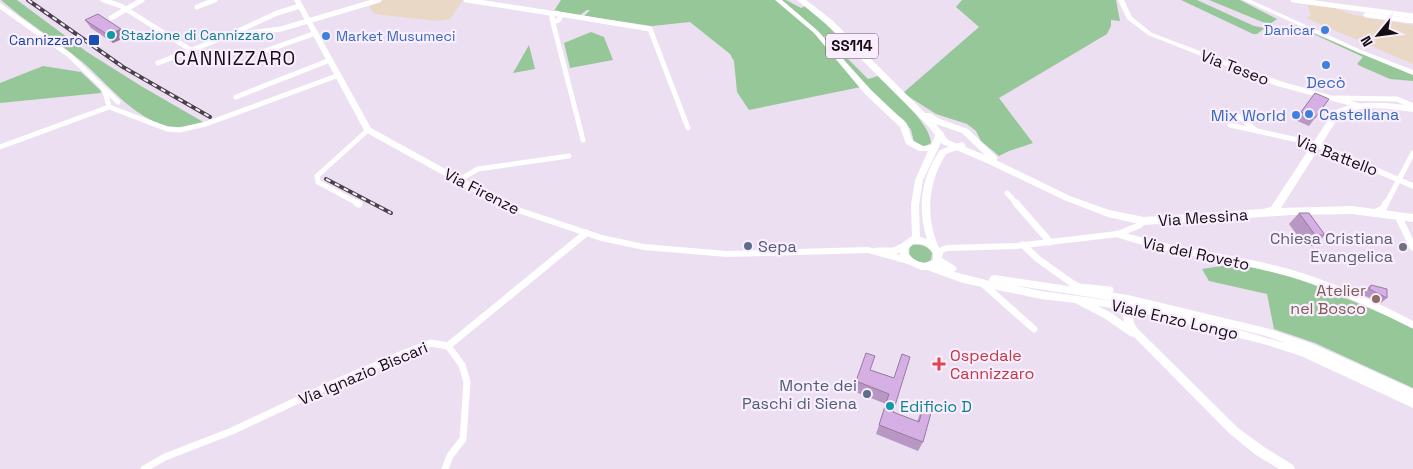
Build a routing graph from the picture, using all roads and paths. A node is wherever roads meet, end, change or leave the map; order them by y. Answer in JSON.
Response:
{"nodes":[{"id":1,"x":103,"y":0,"type":"edge"},
{"id":2,"x":142,"y":0,"type":"edge"},
{"id":3,"x":215,"y":0,"type":"edge"},
{"id":4,"x":379,"y":0,"type":"edge"},
{"id":5,"x":466,"y":0,"type":"edge"},
{"id":6,"x":778,"y":0,"type":"edge"},
{"id":7,"x":801,"y":0,"type":"edge"},
{"id":8,"x":1121,"y":0,"type":"edge"},
{"id":9,"x":1127,"y":0,"type":"edge"},
{"id":10,"x":1246,"y":0,"type":"edge"},
{"id":11,"x":1293,"y":0,"type":"edge"},
{"id":12,"x":298,"y":3,"type":"edge"},
{"id":13,"x":0,"y":6,"type":"edge"},
{"id":14,"x":1334,"y":6,"type":"junction"},
{"id":15,"x":197,"y":7,"type":"dead end"},
{"id":16,"x":543,"y":12,"type":"junction"},
{"id":17,"x":1413,"y":16,"type":"edge"},
{"id":18,"x":559,"y":17,"type":"junction"},
{"id":19,"x":110,"y":18,"type":"dead end"},
{"id":20,"x":551,"y":18,"type":"junction"},
{"id":21,"x":309,"y":21,"type":"junction"},
{"id":22,"x":1413,"y":21,"type":"edge"},
{"id":23,"x":555,"y":25,"type":"junction"},
{"id":24,"x":316,"y":33,"type":"junction"},
{"id":25,"x":1321,"y":34,"type":"junction"},
{"id":26,"x":230,"y":35,"type":"junction"},
{"id":27,"x":1161,"y":38,"type":"junction"},
{"id":28,"x":1357,"y":45,"type":"junction"},
{"id":29,"x":191,"y":50,"type":"junction"},
{"id":30,"x":265,"y":51,"type":"dead end"},
{"id":31,"x":330,"y":60,"type":"junction"},
{"id":32,"x":1382,"y":61,"type":"junction"},
{"id":33,"x":158,"y":64,"type":"dead end"},
{"id":34,"x":1413,"y":67,"type":"edge"},
{"id":35,"x":1413,"y":73,"type":"edge"},
{"id":36,"x":339,"y":75,"type":"junction"},
{"id":37,"x":102,"y":86,"type":"junction"},
{"id":38,"x":1310,"y":94,"type":"junction"},
{"id":39,"x":236,"y":97,"type":"dead end"},
{"id":40,"x":1329,"y":98,"type":"junction"},
{"id":41,"x":119,"y":103,"type":"junction"},
{"id":42,"x":1359,"y":106,"type":"junction"},
{"id":43,"x":110,"y":107,"type":"junction"},
{"id":44,"x":1413,"y":108,"type":"edge"},
{"id":45,"x":1337,"y":113,"type":"junction"},
{"id":46,"x":131,"y":114,"type":"junction"},
{"id":47,"x":927,"y":117,"type":"junction"},
{"id":48,"x":688,"y":128,"type":"dead end"},
{"id":49,"x":957,"y":128,"type":"junction"},
{"id":50,"x":368,"y":130,"type":"junction"},
{"id":51,"x":1255,"y":130,"type":"junction"},
{"id":52,"x":967,"y":134,"type":"junction"},
{"id":53,"x":938,"y":139,"type":"junction"},
{"id":54,"x":583,"y":140,"type":"dead end"},
{"id":55,"x":1316,"y":144,"type":"junction"},
{"id":56,"x":957,"y":146,"type":"junction"},
{"id":57,"x":0,"y":147,"type":"edge"},
{"id":58,"x":980,"y":148,"type":"junction"},
{"id":59,"x":1413,"y":153,"type":"edge"},
{"id":60,"x":569,"y":156,"type":"dead end"},
{"id":61,"x":939,"y":160,"type":"junction"},
{"id":62,"x":992,"y":162,"type":"junction"},
{"id":63,"x":1028,"y":179,"type":"junction"},
{"id":64,"x":458,"y":180,"type":"junction"},
{"id":65,"x":1399,"y":180,"type":"junction"},
{"id":66,"x":1413,"y":186,"type":"edge"},
{"id":67,"x":1007,"y":193,"type":"dead end"},
{"id":68,"x":1280,"y":203,"type":"junction"},
{"id":69,"x":360,"y":204,"type":"dead end"},
{"id":70,"x":1291,"y":211,"type":"junction"},
{"id":71,"x":1379,"y":211,"type":"junction"},
{"id":72,"x":1258,"y":213,"type":"junction"},
{"id":73,"x":1398,"y":216,"type":"junction"},
{"id":74,"x":1413,"y":218,"type":"edge"},
{"id":75,"x":1144,"y":221,"type":"junction"},
{"id":76,"x":586,"y":234,"type":"junction"},
{"id":77,"x":1118,"y":234,"type":"junction"},
{"id":78,"x":914,"y":241,"type":"junction"},
{"id":79,"x":1050,"y":242,"type":"junction"},
{"id":80,"x":1023,"y":245,"type":"junction"},
{"id":81,"x":904,"y":246,"type":"junction"},
{"id":82,"x":1413,"y":247,"type":"edge"},
{"id":83,"x":868,"y":250,"type":"junction"},
{"id":84,"x":937,"y":254,"type":"junction"},
{"id":85,"x":908,"y":261,"type":"junction"},
{"id":86,"x":929,"y":267,"type":"junction"},
{"id":87,"x":981,"y":282,"type":"junction"},
{"id":88,"x":1009,"y":288,"type":"junction"},
{"id":89,"x":1110,"y":290,"type":"dead end"},
{"id":90,"x":1072,"y":298,"type":"junction"},
{"id":91,"x":1138,"y":308,"type":"junction"},
{"id":92,"x":1015,"y":310,"type":"junction"},
{"id":93,"x":1413,"y":325,"type":"edge"},
{"id":94,"x":1034,"y":328,"type":"dead end"},
{"id":95,"x":448,"y":346,"type":"junction"},
{"id":96,"x":1152,"y":347,"type":"junction"},
{"id":97,"x":1413,"y":394,"type":"edge"},
{"id":98,"x":1413,"y":403,"type":"edge"},
{"id":99,"x":144,"y":469,"type":"edge"},
{"id":100,"x":445,"y":469,"type":"edge"},
{"id":101,"x":1289,"y":469,"type":"edge"}],
"edges":[{"from":1,"to":29,"type":"street"},
{"from":2,"to":19,"type":"street"},
{"from":3,"to":15,"type":"street"},
{"from":4,"to":21,"type":"street"},
{"from":5,"to":16,"type":"street"},
{"from":6,"to":53,"type":"street"},
{"from":7,"to":47,"type":"main road","number":"SS114"},
{"from":8,"to":27,"type":"main road"},
{"from":9,"to":27,"type":"main road"},
{"from":10,"to":25,"type":"main road"},
{"from":11,"to":14,"type":"street"},
{"from":12,"to":21,"type":"main road"},
{"from":12,"to":26,"type":"street"},
{"from":13,"to":37,"type":"street"},
{"from":14,"to":17,"type":"street"},
{"from":14,"to":22,"type":"street"},
{"from":16,"to":18,"type":"street"},
{"from":16,"to":20,"type":"street"},
{"from":18,"to":20,"type":"street"},
{"from":18,"to":23,"type":"street"},
{"from":18,"to":48,"type":"street"},
{"from":20,"to":23,"type":"street"},
{"from":21,"to":24,"type":"main road"},
{"from":21,"to":26,"type":"street"},
{"from":23,"to":54,"type":"street"},
{"from":24,"to":30,"type":"street"},
{"from":24,"to":31,"type":"main road"},
{"from":25,"to":28,"type":"main road"},
{"from":25,"to":32,"type":"main road"},
{"from":26,"to":29,"type":"street"},
{"from":27,"to":38,"type":"main road","name":"Via Teseo"},
{"from":28,"to":32,"type":"main road"},
{"from":28,"to":34,"type":"main road"},
{"from":29,"to":33,"type":"street"},
{"from":31,"to":36,"type":"main road"},
{"from":31,"to":39,"type":"street"},
{"from":32,"to":35,"type":"main road"},
{"from":36,"to":46,"type":"street"},
{"from":36,"to":50,"type":"main road"},
{"from":37,"to":41,"type":"street"},
{"from":37,"to":43,"type":"street"},
{"from":38,"to":40,"type":"street"},
{"from":38,"to":45,"type":"main road","name":"Via Teseo"},
{"from":40,"to":42,"type":"street"},
{"from":40,"to":44,"type":"street"},
{"from":41,"to":43,"type":"street"},
{"from":41,"to":46,"type":"street"},
{"from":42,"to":44,"type":"main road"},
{"from":42,"to":45,"type":"main road"},
{"from":43,"to":46,"type":"street"},
{"from":43,"to":57,"type":"street"},
{"from":45,"to":55,"type":"main road"},
{"from":47,"to":49,"type":"main road"},
{"from":47,"to":53,"type":"main road"},
{"from":47,"to":58,"type":"main road"},
{"from":49,"to":52,"type":"main road"},
{"from":49,"to":53,"type":"main road"},
{"from":50,"to":64,"type":"main road","name":"Via Firenze"},
{"from":50,"to":69,"type":"street"},
{"from":51,"to":51,"type":"street","name":"Via Battello"},
{"from":51,"to":55,"type":"street","name":"Via Battello"},
{"from":52,"to":56,"type":"main road"},
{"from":52,"to":58,"type":"main road"},
{"from":53,"to":56,"type":"main road"},
{"from":53,"to":78,"type":"main road"},
{"from":55,"to":65,"type":"main road","name":"Via Battello"},
{"from":55,"to":68,"type":"main road"},
{"from":56,"to":61,"type":"main road"},
{"from":56,"to":62,"type":"main road"},
{"from":58,"to":63,"type":"main road"},
{"from":59,"to":65,"type":"street"},
{"from":60,"to":64,"type":"street"},
{"from":61,"to":62,"type":"main road"},
{"from":61,"to":84,"type":"main road"},
{"from":62,"to":63,"type":"main road"},
{"from":63,"to":75,"type":"main road"},
{"from":64,"to":76,"type":"main road","name":"Via Firenze"},
{"from":65,"to":66,"type":"main road","name":"Via Battello"},
{"from":65,"to":71,"type":"street"},
{"from":67,"to":79,"type":"street"},
{"from":68,"to":70,"type":"main road"},
{"from":68,"to":72,"type":"main road"},
{"from":70,"to":71,"type":"main road","name":"Via Messina"},
{"from":70,"to":72,"type":"main road","name":"Via Messina"},
{"from":71,"to":73,"type":"main road","name":"Via Messina"},
{"from":72,"to":75,"type":"main road","name":"Via Messina"},
{"from":73,"to":74,"type":"main road","name":"Via Messina"},
{"from":73,"to":82,"type":"street"},
{"from":75,"to":77,"type":"main road","name":"Via Messina"},
{"from":76,"to":83,"type":"main road","name":"Via Firenze"},
{"from":76,"to":95,"type":"street","name":"Via Ignazio Biscari"},
{"from":77,"to":79,"type":"main road","name":"Via Messina"},
{"from":77,"to":93,"type":"street","name":"Via del Roveto"},
{"from":78,"to":81,"type":"main road"},
{"from":78,"to":84,"type":"main road"},
{"from":79,"to":80,"type":"main road","name":"Via Messina"},
{"from":80,"to":84,"type":"main road","name":"Via Messina"},
{"from":80,"to":89,"type":"street"},
{"from":81,"to":83,"type":"street"},
{"from":81,"to":85,"type":"main road"},
{"from":83,"to":85,"type":"main road"},
{"from":84,"to":86,"type":"main road"},
{"from":84,"to":97,"type":"main road","name":"Viale Enzo Longo"},
{"from":85,"to":86,"type":"main road"},
{"from":86,"to":87,"type":"main road","name":"Viale Enzo Longo"},
{"from":87,"to":88,"type":"main road","name":"Viale Enzo Longo"},
{"from":87,"to":92,"type":"street"},
{"from":88,"to":90,"type":"main road","name":"Viale Enzo Longo"},
{"from":88,"to":92,"type":"street"},
{"from":90,"to":91,"type":"main road","name":"Viale Enzo Longo"},
{"from":90,"to":96,"type":"main road"},
{"from":91,"to":96,"type":"main road"},
{"from":91,"to":98,"type":"main road","name":"Viale Enzo Longo"},
{"from":92,"to":94,"type":"street"},
{"from":95,"to":99,"type":"street","name":"Via Ignazio Biscari"},
{"from":95,"to":100,"type":"street"},
{"from":96,"to":101,"type":"main road"}]}
